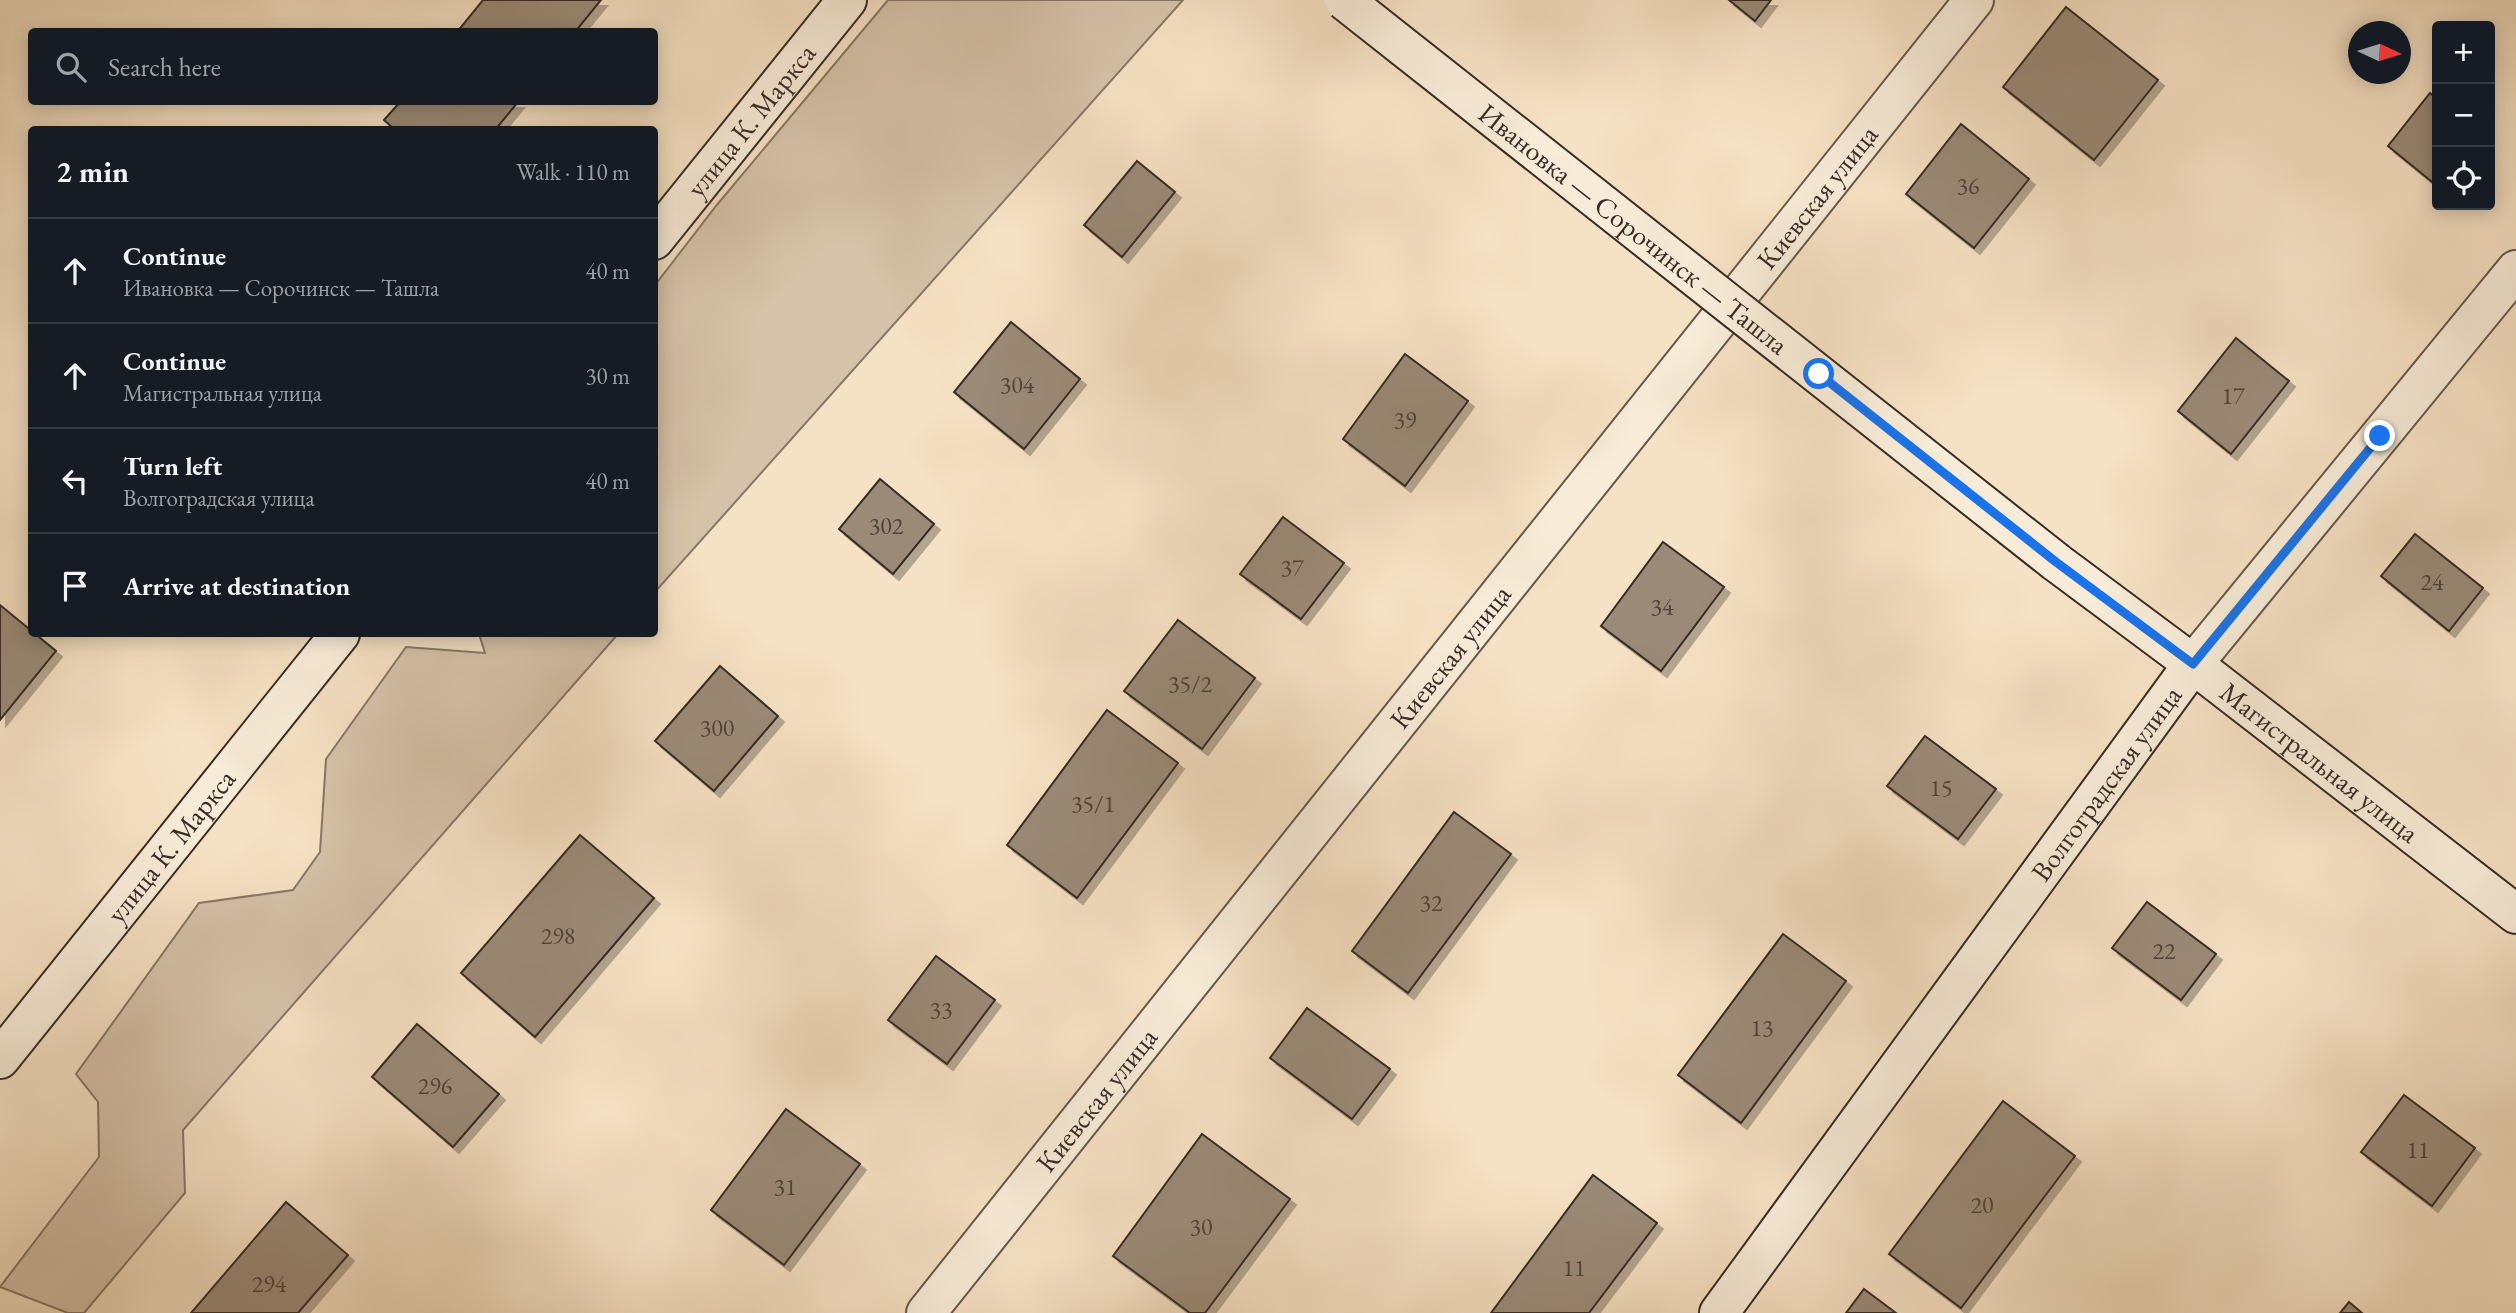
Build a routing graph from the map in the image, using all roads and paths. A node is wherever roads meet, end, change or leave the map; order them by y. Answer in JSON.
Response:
{"nodes":[{"id":1,"x":846,"y":0,"type":"edge"},
{"id":2,"x":1344,"y":0,"type":"edge"},
{"id":3,"x":1974,"y":0,"type":"edge"},
{"id":4,"x":658,"y":235,"type":"edge"},
{"id":5,"x":2516,"y":270,"type":"edge"},
{"id":6,"x":2056,"y":562,"type":"joint"},
{"id":7,"x":338,"y":637,"type":"edge"},
{"id":8,"x":2193,"y":664,"type":"junction"},
{"id":9,"x":2516,"y":914,"type":"edge"},
{"id":10,"x":0,"y":1059,"type":"edge"},
{"id":11,"x":926,"y":1313,"type":"edge"},
{"id":12,"x":1719,"y":1313,"type":"edge"}],
"edges":[{"from":1,"to":4,"type":"street","name":"улица К. Маркса"},
{"from":2,"to":6,"type":"street","name":"Ивановка — Сорочинск — Ташла","bridge":true},
{"from":3,"to":11,"type":"street","name":"Киевская улица"},
{"from":5,"to":8,"type":"street","name":"Волгоградская улица"},
{"from":6,"to":8,"type":"street","name":"Магистральная улица"},
{"from":7,"to":10,"type":"street","name":"улица К. Маркса"},
{"from":8,"to":9,"type":"street","name":"Магистральная улица"},
{"from":8,"to":12,"type":"street","name":"Волгоградская улица"}]}
